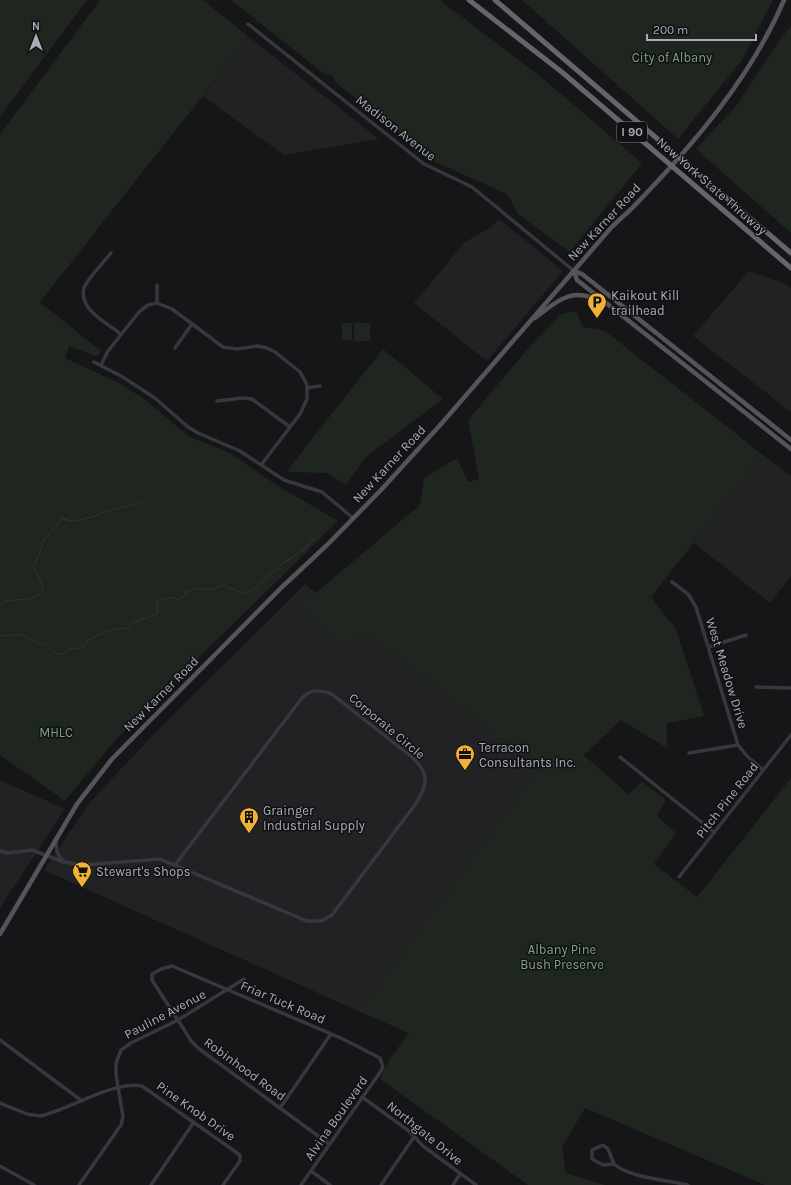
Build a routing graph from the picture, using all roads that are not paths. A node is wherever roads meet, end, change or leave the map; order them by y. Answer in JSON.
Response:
{"nodes":[{"id":1,"x":469,"y":0,"type":"edge"},
{"id":2,"x":495,"y":0,"type":"edge"},
{"id":3,"x":784,"y":0,"type":"edge"},
{"id":4,"x":248,"y":24,"type":"dead end"},
{"id":5,"x":111,"y":253,"type":"dead end"},
{"id":6,"x":791,"y":253,"type":"edge"},
{"id":7,"x":791,"y":268,"type":"edge"},
{"id":8,"x":574,"y":271,"type":"junction"},
{"id":9,"x":157,"y":285,"type":"dead end"},
{"id":10,"x":157,"y":303,"type":"junction"},
{"id":11,"x":627,"y":320,"type":"junction"},
{"id":12,"x":192,"y":324,"type":"junction"},
{"id":13,"x":527,"y":324,"type":"junction"},
{"id":14,"x":121,"y":334,"type":"junction"},
{"id":15,"x":175,"y":348,"type":"dead end"},
{"id":16,"x":94,"y":362,"type":"dead end"},
{"id":17,"x":101,"y":365,"type":"junction"},
{"id":18,"x":320,"y":386,"type":"dead end"},
{"id":19,"x":307,"y":388,"type":"junction"},
{"id":20,"x":217,"y":401,"type":"dead end"},
{"id":21,"x":290,"y":427,"type":"junction"},
{"id":22,"x":791,"y":440,"type":"edge"},
{"id":23,"x":791,"y":449,"type":"edge"},
{"id":24,"x":261,"y":465,"type":"junction"},
{"id":25,"x":353,"y":518,"type":"junction"},
{"id":26,"x":672,"y":582,"type":"dead end"},
{"id":27,"x":746,"y":635,"type":"dead end"},
{"id":28,"x":709,"y":647,"type":"junction"},
{"id":29,"x":756,"y":687,"type":"dead end"},
{"id":30,"x":791,"y":688,"type":"edge"},
{"id":31,"x":791,"y":735,"type":"edge"},
{"id":32,"x":738,"y":745,"type":"junction"},
{"id":33,"x":689,"y":753,"type":"dead end"},
{"id":34,"x":620,"y":757,"type":"dead end"},
{"id":35,"x":763,"y":770,"type":"junction"},
{"id":36,"x":714,"y":832,"type":"junction"},
{"id":37,"x":56,"y":839,"type":"junction"},
{"id":38,"x":0,"y":852,"type":"edge"},
{"id":39,"x":47,"y":856,"type":"junction"},
{"id":40,"x":64,"y":862,"type":"junction"},
{"id":41,"x":175,"y":865,"type":"junction"},
{"id":42,"x":679,"y":877,"type":"dead end"},
{"id":43,"x":0,"y":934,"type":"edge"},
{"id":44,"x":172,"y":966,"type":"joint"},
{"id":45,"x":244,"y":979,"type":"dead end"},
{"id":46,"x":228,"y":990,"type":"junction"},
{"id":47,"x":178,"y":1020,"type":"junction"},
{"id":48,"x":331,"y":1034,"type":"junction"},
{"id":49,"x":0,"y":1040,"type":"edge"},
{"id":50,"x":382,"y":1062,"type":"joint"},
{"id":51,"x":118,"y":1087,"type":"junction"},
{"id":52,"x":362,"y":1097,"type":"junction"},
{"id":53,"x":82,"y":1101,"type":"junction"},
{"id":54,"x":0,"y":1103,"type":"edge"},
{"id":55,"x":280,"y":1108,"type":"junction"},
{"id":56,"x":194,"y":1122,"type":"junction"},
{"id":57,"x":414,"y":1137,"type":"junction"},
{"id":58,"x":329,"y":1144,"type":"junction"},
{"id":59,"x":614,"y":1164,"type":"junction"},
{"id":60,"x":0,"y":1166,"type":"edge"},
{"id":61,"x":311,"y":1171,"type":"junction"},
{"id":62,"x":460,"y":1174,"type":"junction"},
{"id":63,"x":34,"y":1185,"type":"edge"},
{"id":64,"x":79,"y":1185,"type":"edge"},
{"id":65,"x":151,"y":1185,"type":"edge"},
{"id":66,"x":223,"y":1185,"type":"edge"},
{"id":67,"x":301,"y":1185,"type":"edge"},
{"id":68,"x":330,"y":1185,"type":"edge"},
{"id":69,"x":381,"y":1185,"type":"edge"},
{"id":70,"x":453,"y":1185,"type":"edge"},
{"id":71,"x":476,"y":1185,"type":"edge"},
{"id":72,"x":688,"y":1185,"type":"edge"}],
"edges":[{"from":1,"to":7,"type":"highway","name":"New York State Thruway","number":"I 90"},
{"from":2,"to":6,"type":"highway","name":"New York State Thruway","number":"I 90"},
{"from":3,"to":8,"type":"main road","name":"New Karner Road"},
{"from":4,"to":8,"type":"street","name":"Madison Avenue"},
{"from":5,"to":14,"type":"street"},
{"from":8,"to":11,"type":"main road"},
{"from":8,"to":13,"type":"main road","name":"New Karner Road"},
{"from":8,"to":22,"type":"main road"},
{"from":9,"to":10,"type":"street"},
{"from":10,"to":12,"type":"street"},
{"from":10,"to":14,"type":"street"},
{"from":11,"to":13,"type":"main road"},
{"from":11,"to":23,"type":"main road"},
{"from":12,"to":15,"type":"street"},
{"from":12,"to":19,"type":"street"},
{"from":13,"to":25,"type":"main road","name":"New Karner Road"},
{"from":14,"to":17,"type":"street"},
{"from":16,"to":17,"type":"street"},
{"from":17,"to":24,"type":"street"},
{"from":18,"to":19,"type":"street"},
{"from":19,"to":21,"type":"street"},
{"from":20,"to":21,"type":"street"},
{"from":21,"to":24,"type":"street"},
{"from":24,"to":25,"type":"street"},
{"from":25,"to":37,"type":"main road","name":"New Karner Road"},
{"from":26,"to":28,"type":"street","name":"West Meadow Drive"},
{"from":27,"to":28,"type":"street"},
{"from":28,"to":32,"type":"street","name":"West Meadow Drive"},
{"from":29,"to":30,"type":"street"},
{"from":31,"to":35,"type":"street","name":"Pitch Pine Road"},
{"from":32,"to":33,"type":"street"},
{"from":32,"to":35,"type":"street","name":"West Meadow Drive"},
{"from":34,"to":36,"type":"street"},
{"from":35,"to":36,"type":"street","name":"Pitch Pine Road"},
{"from":36,"to":42,"type":"street","name":"Pitch Pine Road"},
{"from":37,"to":39,"type":"main road","name":"New Karner Road"},
{"from":37,"to":40,"type":"street"},
{"from":38,"to":39,"type":"street","name":"Corporate Circle"},
{"from":39,"to":40,"type":"street","name":"Corporate Circle"},
{"from":39,"to":43,"type":"main road","name":"New Karner Road"},
{"from":40,"to":41,"type":"street","name":"Corporate Circle"},
{"from":41,"to":41,"type":"street","name":"Corporate Circle"},
{"from":44,"to":46,"type":"street","name":"Friar Tuck Road"},
{"from":44,"to":47,"type":"street","name":"Robinhood Road"},
{"from":45,"to":46,"type":"street","name":"Pauline Avenue"},
{"from":46,"to":47,"type":"street","name":"Pauline Avenue"},
{"from":46,"to":48,"type":"street","name":"Friar Tuck Road"},
{"from":47,"to":51,"type":"street","name":"Pauline Avenue"},
{"from":47,"to":55,"type":"street","name":"Robinhood Road"},
{"from":48,"to":50,"type":"street","name":"Friar Tuck Road"},
{"from":48,"to":55,"type":"street"},
{"from":49,"to":53,"type":"street"},
{"from":50,"to":52,"type":"street","name":"Alvina Boulevard"},
{"from":51,"to":53,"type":"street","name":"Pine Knob Drive"},
{"from":51,"to":56,"type":"street","name":"Pine Knob Drive"},
{"from":51,"to":64,"type":"street","name":"Pauline Avenue"},
{"from":52,"to":57,"type":"street","name":"Northgate Drive"},
{"from":52,"to":58,"type":"street","name":"Alvina Boulevard"},
{"from":53,"to":54,"type":"street","name":"Pine Knob Drive"},
{"from":55,"to":58,"type":"street","name":"Robinhood Road"},
{"from":56,"to":65,"type":"street"},
{"from":56,"to":66,"type":"street","name":"Pine Knob Drive"},
{"from":57,"to":62,"type":"street","name":"Northgate Drive"},
{"from":57,"to":69,"type":"street"},
{"from":58,"to":61,"type":"street","name":"Alvina Boulevard"},
{"from":59,"to":59,"type":"street"},
{"from":59,"to":72,"type":"street"},
{"from":60,"to":63,"type":"street"},
{"from":61,"to":67,"type":"street","name":"Alvina Boulevard"},
{"from":61,"to":68,"type":"street"},
{"from":62,"to":70,"type":"street"},
{"from":62,"to":71,"type":"street","name":"Northgate Drive"}]}
